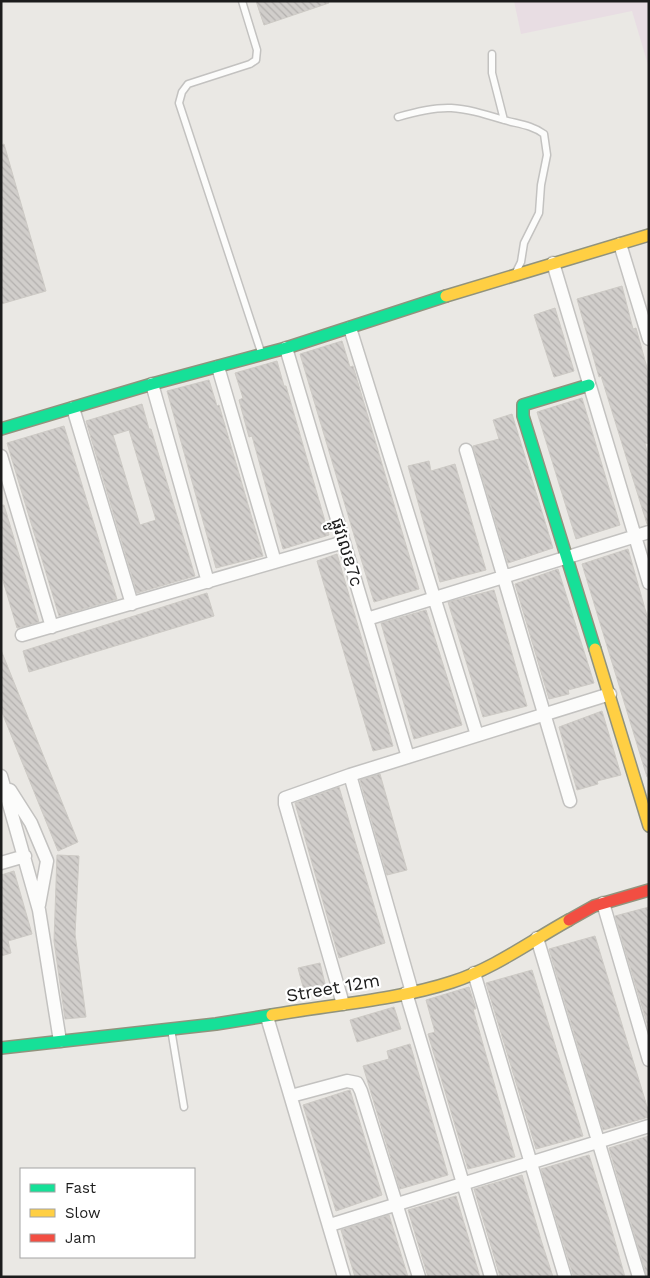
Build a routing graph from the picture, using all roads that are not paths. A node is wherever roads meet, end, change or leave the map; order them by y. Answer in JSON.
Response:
{"nodes":[{"id":1,"x":242,"y":1,"type":"edge"},
{"id":2,"x":492,"y":54,"type":"dead end"},
{"id":3,"x":398,"y":117,"type":"dead end"},
{"id":4,"x":504,"y":120,"type":"junction"},
{"id":5,"x":649,"y":236,"type":"edge"},
{"id":6,"x":620,"y":244,"type":"junction"},
{"id":7,"x":553,"y":263,"type":"junction"},
{"id":8,"x":515,"y":274,"type":"junction"},
{"id":9,"x":350,"y":328,"type":"junction"},
{"id":10,"x":649,"y":339,"type":"edge"},
{"id":11,"x":286,"y":348,"type":"junction"},
{"id":12,"x":261,"y":354,"type":"junction"},
{"id":13,"x":218,"y":367,"type":"junction"},
{"id":14,"x":152,"y":384,"type":"junction"},
{"id":15,"x":589,"y":384,"type":"junction"},
{"id":16,"x":73,"y":408,"type":"junction"},
{"id":17,"x":1,"y":428,"type":"edge"},
{"id":18,"x":466,"y":450,"type":"dead end"},
{"id":19,"x":1,"y":456,"type":"edge"},
{"id":20,"x":649,"y":532,"type":"edge"},
{"id":21,"x":635,"y":537,"type":"junction"},
{"id":22,"x":344,"y":542,"type":"junction"},
{"id":23,"x":567,"y":557,"type":"junction"},
{"id":24,"x":275,"y":562,"type":"junction"},
{"id":25,"x":504,"y":577,"type":"junction"},
{"id":26,"x":208,"y":582,"type":"junction"},
{"id":27,"x":649,"y":583,"type":"edge"},
{"id":28,"x":434,"y":598,"type":"junction"},
{"id":29,"x":132,"y":604,"type":"junction"},
{"id":30,"x":367,"y":619,"type":"junction"},
{"id":31,"x":52,"y":626,"type":"junction"},
{"id":32,"x":22,"y":635,"type":"dead end"},
{"id":33,"x":610,"y":694,"type":"junction"},
{"id":34,"x":544,"y":714,"type":"junction"},
{"id":35,"x":477,"y":735,"type":"junction"},
{"id":36,"x":408,"y":756,"type":"junction"},
{"id":37,"x":350,"y":775,"type":"junction"},
{"id":38,"x":2,"y":777,"type":"edge"},
{"id":39,"x":570,"y":801,"type":"dead end"},
{"id":40,"x":649,"y":826,"type":"edge"},
{"id":41,"x":25,"y":856,"type":"junction"},
{"id":42,"x":1,"y":863,"type":"edge"},
{"id":43,"x":649,"y":890,"type":"edge"},
{"id":44,"x":603,"y":903,"type":"junction"},
{"id":45,"x":38,"y":910,"type":"junction"},
{"id":46,"x":537,"y":938,"type":"junction"},
{"id":47,"x":474,"y":973,"type":"junction"},
{"id":48,"x":409,"y":993,"type":"junction"},
{"id":49,"x":343,"y":1004,"type":"junction"},
{"id":50,"x":267,"y":1017,"type":"junction"},
{"id":51,"x":171,"y":1029,"type":"junction"},
{"id":52,"x":60,"y":1041,"type":"junction"},
{"id":53,"x":1,"y":1048,"type":"edge"},
{"id":54,"x":649,"y":1060,"type":"edge"},
{"id":55,"x":291,"y":1096,"type":"junction"},
{"id":56,"x":184,"y":1107,"type":"dead end"},
{"id":57,"x":649,"y":1126,"type":"edge"},
{"id":58,"x":598,"y":1142,"type":"junction"},
{"id":59,"x":531,"y":1163,"type":"junction"},
{"id":60,"x":463,"y":1184,"type":"junction"},
{"id":61,"x":398,"y":1204,"type":"junction"},
{"id":62,"x":330,"y":1225,"type":"junction"},
{"id":63,"x":341,"y":1276,"type":"edge"},
{"id":64,"x":419,"y":1277,"type":"edge"},
{"id":65,"x":491,"y":1277,"type":"edge"},
{"id":66,"x":565,"y":1277,"type":"edge"},
{"id":67,"x":639,"y":1277,"type":"edge"}],
"edges":[{"from":1,"to":12,"type":"lane"},
{"from":2,"to":4,"type":"lane"},
{"from":3,"to":4,"type":"lane"},
{"from":4,"to":8,"type":"lane"},
{"from":5,"to":6,"type":"street"},
{"from":6,"to":7,"type":"street"},
{"from":6,"to":10,"type":"street"},
{"from":7,"to":8,"type":"street"},
{"from":7,"to":15,"type":"street"},
{"from":8,"to":9,"type":"street"},
{"from":9,"to":11,"type":"street"},
{"from":9,"to":28,"type":"street"},
{"from":11,"to":12,"type":"street"},
{"from":11,"to":22,"type":"street","name":"ផ្លូវលេខ7c"},
{"from":12,"to":13,"type":"street"},
{"from":13,"to":14,"type":"street"},
{"from":13,"to":24,"type":"street"},
{"from":14,"to":16,"type":"street"},
{"from":14,"to":26,"type":"street"},
{"from":15,"to":21,"type":"street"},
{"from":15,"to":23,"type":"street"},
{"from":16,"to":17,"type":"street"},
{"from":16,"to":29,"type":"street"},
{"from":18,"to":25,"type":"street"},
{"from":19,"to":31,"type":"street"},
{"from":20,"to":21,"type":"street"},
{"from":21,"to":23,"type":"street"},
{"from":21,"to":27,"type":"street"},
{"from":22,"to":24,"type":"street"},
{"from":22,"to":30,"type":"street","name":"ផ្លូវលេខ7c"},
{"from":23,"to":25,"type":"street"},
{"from":23,"to":33,"type":"street"},
{"from":24,"to":26,"type":"street"},
{"from":25,"to":28,"type":"street"},
{"from":25,"to":34,"type":"street"},
{"from":26,"to":29,"type":"street"},
{"from":28,"to":30,"type":"street"},
{"from":28,"to":35,"type":"street"},
{"from":29,"to":31,"type":"street"},
{"from":30,"to":36,"type":"street","name":"ផ្លូវលេខ7c"},
{"from":31,"to":32,"type":"street"},
{"from":33,"to":34,"type":"street"},
{"from":33,"to":40,"type":"street"},
{"from":34,"to":35,"type":"street"},
{"from":34,"to":39,"type":"street"},
{"from":35,"to":36,"type":"street"},
{"from":36,"to":37,"type":"street"},
{"from":37,"to":48,"type":"street"},
{"from":37,"to":49,"type":"street"},
{"from":38,"to":41,"type":"street"},
{"from":38,"to":45,"type":"street"},
{"from":41,"to":42,"type":"street"},
{"from":41,"to":45,"type":"street"},
{"from":43,"to":44,"type":"street","name":"Street 12m"},
{"from":44,"to":46,"type":"street","name":"Street 12m"},
{"from":44,"to":54,"type":"street"},
{"from":45,"to":52,"type":"street"},
{"from":46,"to":47,"type":"street","name":"Street 12m"},
{"from":46,"to":58,"type":"street"},
{"from":47,"to":48,"type":"street","name":"Street 12m"},
{"from":47,"to":59,"type":"street"},
{"from":48,"to":49,"type":"street","name":"Street 12m"},
{"from":48,"to":60,"type":"street"},
{"from":49,"to":50,"type":"street","name":"Street 12m"},
{"from":50,"to":51,"type":"street","name":"Street 12m"},
{"from":50,"to":55,"type":"street"},
{"from":51,"to":52,"type":"street","name":"Street 12m"},
{"from":51,"to":56,"type":"lane"},
{"from":52,"to":53,"type":"street","name":"Street 12m"},
{"from":55,"to":61,"type":"street"},
{"from":55,"to":62,"type":"street"},
{"from":57,"to":58,"type":"street"},
{"from":58,"to":59,"type":"street"},
{"from":58,"to":67,"type":"street"},
{"from":59,"to":60,"type":"street"},
{"from":59,"to":66,"type":"street"},
{"from":60,"to":61,"type":"street"},
{"from":60,"to":65,"type":"street"},
{"from":61,"to":62,"type":"street"},
{"from":61,"to":64,"type":"street"},
{"from":62,"to":63,"type":"street"}]}
